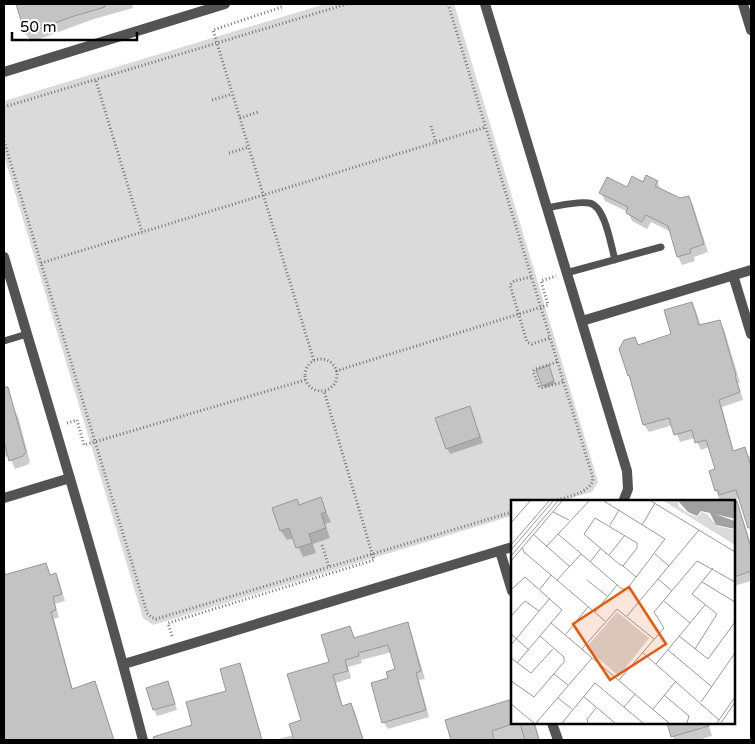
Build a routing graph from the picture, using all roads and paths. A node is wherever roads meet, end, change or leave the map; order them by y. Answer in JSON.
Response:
{"nodes":[{"id":1,"x":224,"y":4,"type":"edge"},
{"id":2,"x":281,"y":4,"type":"edge"},
{"id":3,"x":347,"y":4,"type":"edge"},
{"id":4,"x":448,"y":4,"type":"edge"},
{"id":5,"x":484,"y":4,"type":"edge"},
{"id":6,"x":743,"y":4,"type":"edge"},
{"id":7,"x":751,"y":30,"type":"edge"},
{"id":8,"x":217,"y":43,"type":"junction"},
{"id":9,"x":4,"y":72,"type":"edge"},
{"id":10,"x":96,"y":80,"type":"junction"},
{"id":11,"x":232,"y":94,"type":"junction"},
{"id":12,"x":212,"y":100,"type":"dead end"},
{"id":13,"x":4,"y":107,"type":"edge"},
{"id":14,"x":258,"y":112,"type":"dead end"},
{"id":15,"x":240,"y":118,"type":"junction"},
{"id":16,"x":431,"y":126,"type":"dead end"},
{"id":17,"x":486,"y":127,"type":"junction"},
{"id":18,"x":4,"y":141,"type":"edge"},
{"id":19,"x":436,"y":142,"type":"junction"},
{"id":20,"x":249,"y":147,"type":"junction"},
{"id":21,"x":229,"y":153,"type":"dead end"},
{"id":22,"x":264,"y":195,"type":"junction"},
{"id":23,"x":546,"y":208,"type":"junction"},
{"id":24,"x":142,"y":232,"type":"junction"},
{"id":25,"x":662,"y":248,"type":"dead end"},
{"id":26,"x":4,"y":257,"type":"edge"},
{"id":27,"x":614,"y":260,"type":"junction"},
{"id":28,"x":41,"y":263,"type":"junction"},
{"id":29,"x":751,"y":270,"type":"edge"},
{"id":30,"x":566,"y":273,"type":"junction"},
{"id":31,"x":733,"y":275,"type":"junction"},
{"id":32,"x":531,"y":277,"type":"junction"},
{"id":33,"x":540,"y":307,"type":"junction"},
{"id":34,"x":518,"y":314,"type":"junction"},
{"id":35,"x":582,"y":321,"type":"junction"},
{"id":36,"x":27,"y":334,"type":"junction"},
{"id":37,"x":751,"y":334,"type":"edge"},
{"id":38,"x":550,"y":338,"type":"junction"},
{"id":39,"x":4,"y":341,"type":"edge"},
{"id":40,"x":314,"y":361,"type":"junction"},
{"id":41,"x":557,"y":362,"type":"junction"},
{"id":42,"x":336,"y":371,"type":"junction"},
{"id":43,"x":306,"y":380,"type":"junction"},
{"id":44,"x":563,"y":382,"type":"junction"},
{"id":45,"x":324,"y":390,"type":"junction"},
{"id":46,"x":55,"y":426,"type":"junction"},
{"id":47,"x":96,"y":442,"type":"junction"},
{"id":48,"x":70,"y":478,"type":"junction"},
{"id":49,"x":4,"y":498,"type":"edge"},
{"id":50,"x":556,"y":500,"type":"edge"},
{"id":51,"x":624,"y":500,"type":"edge"},
{"id":52,"x":511,"y":512,"type":"edge"},
{"id":53,"x":322,"y":544,"type":"dead end"},
{"id":54,"x":511,"y":547,"type":"edge"},
{"id":55,"x":500,"y":551,"type":"junction"},
{"id":56,"x":372,"y":554,"type":"junction"},
{"id":57,"x":329,"y":567,"type":"junction"},
{"id":58,"x":511,"y":588,"type":"edge"},
{"id":59,"x":175,"y":649,"type":"junction"},
{"id":60,"x":124,"y":664,"type":"junction"},
{"id":61,"x":552,"y":724,"type":"edge"},
{"id":62,"x":144,"y":740,"type":"edge"},
{"id":63,"x":558,"y":740,"type":"edge"}],
"edges":[{"from":1,"to":9,"type":"street"},
{"from":2,"to":8,"type":"path"},
{"from":3,"to":8,"type":"path"},
{"from":4,"to":17,"type":"path"},
{"from":5,"to":23,"type":"street"},
{"from":6,"to":7,"type":"street"},
{"from":8,"to":10,"type":"path"},
{"from":8,"to":11,"type":"path"},
{"from":10,"to":13,"type":"path"},
{"from":10,"to":24,"type":"path"},
{"from":11,"to":12,"type":"path"},
{"from":11,"to":15,"type":"path"},
{"from":14,"to":15,"type":"path"},
{"from":15,"to":20,"type":"path"},
{"from":16,"to":19,"type":"path"},
{"from":17,"to":19,"type":"path"},
{"from":17,"to":32,"type":"path"},
{"from":18,"to":28,"type":"path"},
{"from":19,"to":22,"type":"path"},
{"from":20,"to":21,"type":"path"},
{"from":20,"to":22,"type":"path"},
{"from":22,"to":24,"type":"path"},
{"from":22,"to":40,"type":"path"},
{"from":23,"to":27,"type":"lane"},
{"from":23,"to":30,"type":"street"},
{"from":24,"to":28,"type":"path"},
{"from":25,"to":27,"type":"lane"},
{"from":26,"to":36,"type":"street"},
{"from":27,"to":30,"type":"lane"},
{"from":28,"to":47,"type":"path"},
{"from":29,"to":31,"type":"street"},
{"from":30,"to":33,"type":"path"},
{"from":30,"to":35,"type":"street"},
{"from":31,"to":35,"type":"street"},
{"from":31,"to":37,"type":"street"},
{"from":32,"to":33,"type":"path"},
{"from":32,"to":34,"type":"path"},
{"from":33,"to":34,"type":"path"},
{"from":33,"to":38,"type":"path"},
{"from":34,"to":38,"type":"path"},
{"from":34,"to":42,"type":"path"},
{"from":35,"to":51,"type":"street"},
{"from":36,"to":39,"type":"lane"},
{"from":36,"to":46,"type":"street"},
{"from":38,"to":41,"type":"path"},
{"from":40,"to":42,"type":"path"},
{"from":40,"to":43,"type":"path"},
{"from":41,"to":44,"type":"path"},
{"from":41,"to":44,"type":"path"},
{"from":42,"to":45,"type":"path"},
{"from":43,"to":45,"type":"path"},
{"from":43,"to":47,"type":"path"},
{"from":44,"to":50,"type":"path"},
{"from":45,"to":56,"type":"path"},
{"from":46,"to":47,"type":"path"},
{"from":46,"to":48,"type":"street"},
{"from":47,"to":57,"type":"path"},
{"from":48,"to":49,"type":"street"},
{"from":48,"to":60,"type":"street"},
{"from":52,"to":56,"type":"path"},
{"from":53,"to":57,"type":"path"},
{"from":54,"to":55,"type":"street"},
{"from":55,"to":58,"type":"street"},
{"from":55,"to":59,"type":"street"},
{"from":56,"to":57,"type":"path"},
{"from":56,"to":59,"type":"path"},
{"from":59,"to":60,"type":"street"},
{"from":60,"to":62,"type":"street"},
{"from":61,"to":63,"type":"street"}]}
